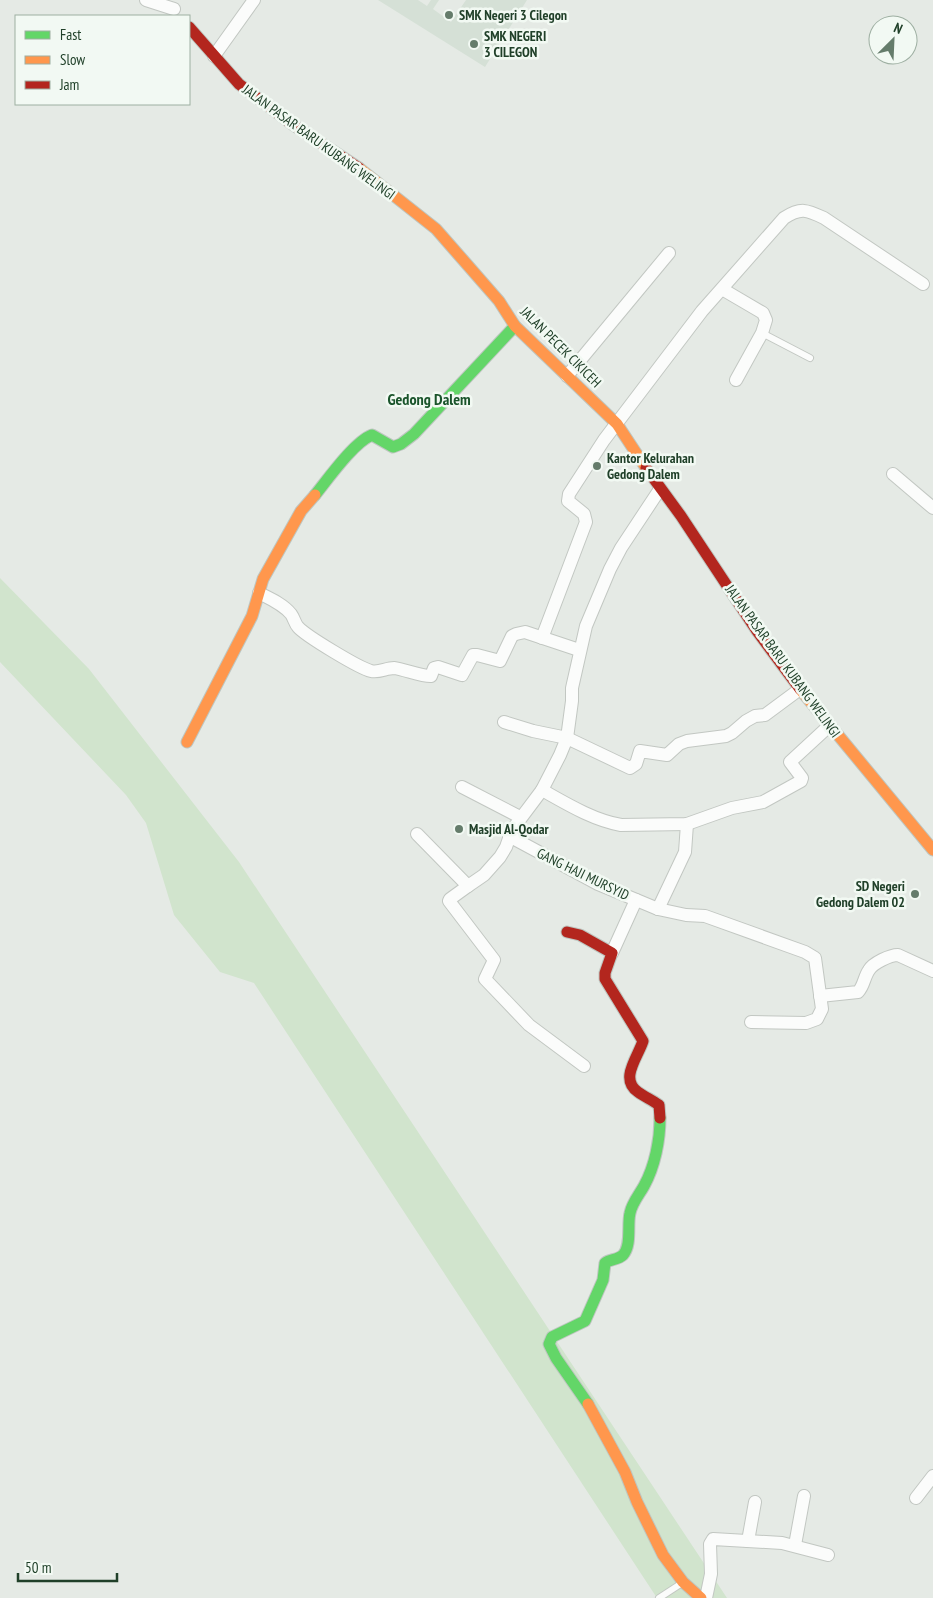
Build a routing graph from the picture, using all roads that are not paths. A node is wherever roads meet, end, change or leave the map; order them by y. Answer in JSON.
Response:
{"nodes":[{"id":1,"x":146,"y":0,"type":"edge"},
{"id":2,"x":254,"y":0,"type":"edge"},
{"id":3,"x":175,"y":8,"type":"edge"},
{"id":4,"x":190,"y":28,"type":"edge"},
{"id":5,"x":214,"y":56,"type":"junction"},
{"id":6,"x":436,"y":229,"type":"joint"},
{"id":7,"x":669,"y":253,"type":"dead end"},
{"id":8,"x":924,"y":284,"type":"dead end"},
{"id":9,"x":722,"y":289,"type":"junction"},
{"id":10,"x":515,"y":326,"type":"junction"},
{"id":11,"x":762,"y":334,"type":"junction"},
{"id":12,"x":810,"y":358,"type":"dead end"},
{"id":13,"x":567,"y":376,"type":"junction"},
{"id":14,"x":736,"y":380,"type":"dead end"},
{"id":15,"x":617,"y":424,"type":"junction"},
{"id":16,"x":893,"y":474,"type":"dead end"},
{"id":17,"x":660,"y":489,"type":"junction"},
{"id":18,"x":933,"y":508,"type":"edge"},
{"id":19,"x":258,"y":593,"type":"junction"},
{"id":20,"x":542,"y":638,"type":"junction"},
{"id":21,"x":579,"y":650,"type":"junction"},
{"id":22,"x":800,"y":689,"type":"junction"},
{"id":23,"x":504,"y":722,"type":"dead end"},
{"id":24,"x":829,"y":726,"type":"junction"},
{"id":25,"x":567,"y":738,"type":"junction"},
{"id":26,"x":187,"y":742,"type":"dead end"},
{"id":27,"x":462,"y":787,"type":"dead end"},
{"id":28,"x":542,"y":790,"type":"junction"},
{"id":29,"x":520,"y":817,"type":"junction"},
{"id":30,"x":687,"y":824,"type":"junction"},
{"id":31,"x":417,"y":834,"type":"dead end"},
{"id":32,"x":509,"y":836,"type":"junction"},
{"id":33,"x":933,"y":850,"type":"edge"},
{"id":34,"x":468,"y":886,"type":"junction"},
{"id":35,"x":636,"y":900,"type":"junction"},
{"id":36,"x":658,"y":909,"type":"junction"},
{"id":37,"x":567,"y":932,"type":"dead end"},
{"id":38,"x":612,"y":953,"type":"junction"},
{"id":39,"x":933,"y":971,"type":"edge"},
{"id":40,"x":820,"y":996,"type":"junction"},
{"id":41,"x":751,"y":1022,"type":"dead end"},
{"id":42,"x":584,"y":1066,"type":"dead end"},
{"id":43,"x":933,"y":1476,"type":"edge"},
{"id":44,"x":804,"y":1496,"type":"dead end"},
{"id":45,"x":916,"y":1498,"type":"dead end"},
{"id":46,"x":755,"y":1502,"type":"dead end"},
{"id":47,"x":748,"y":1541,"type":"junction"},
{"id":48,"x":795,"y":1545,"type":"junction"},
{"id":49,"x":828,"y":1555,"type":"dead end"},
{"id":50,"x":683,"y":1582,"type":"junction"},
{"id":51,"x":659,"y":1598,"type":"edge"},
{"id":52,"x":701,"y":1598,"type":"edge"},
{"id":53,"x":706,"y":1598,"type":"edge"}],
"edges":[{"from":1,"to":3,"type":"street"},
{"from":2,"to":5,"type":"street"},
{"from":4,"to":5,"type":"street","name":"JALAN PASAR BARU KUBANG WELINGI"},
{"from":5,"to":6,"type":"street","name":"JALAN PASAR BARU KUBANG WELINGI"},
{"from":6,"to":10,"type":"street","name":"JALAN PECEK CIKICEH"},
{"from":7,"to":13,"type":"street"},
{"from":8,"to":9,"type":"street"},
{"from":9,"to":11,"type":"street"},
{"from":9,"to":15,"type":"street"},
{"from":10,"to":13,"type":"street","name":"JALAN PECEK CIKICEH"},
{"from":10,"to":19,"type":"street"},
{"from":11,"to":12,"type":"lane"},
{"from":11,"to":14,"type":"street"},
{"from":13,"to":15,"type":"street","name":"JALAN PECEK CIKICEH"},
{"from":15,"to":17,"type":"street","name":"JALAN PECEK CIKICEH"},
{"from":15,"to":20,"type":"street"},
{"from":16,"to":18,"type":"street"},
{"from":17,"to":21,"type":"street"},
{"from":17,"to":22,"type":"street","name":"JALAN PASAR BARU KUBANG WELINGI"},
{"from":19,"to":20,"type":"street"},
{"from":19,"to":26,"type":"street"},
{"from":20,"to":21,"type":"street"},
{"from":21,"to":25,"type":"street"},
{"from":22,"to":24,"type":"street","name":"JALAN PASAR BARU KUBANG WELINGI"},
{"from":22,"to":25,"type":"street"},
{"from":23,"to":25,"type":"street"},
{"from":24,"to":30,"type":"street"},
{"from":24,"to":33,"type":"street","name":"JALAN PASAR BARU KUBANG WELINGI"},
{"from":25,"to":28,"type":"street"},
{"from":27,"to":29,"type":"street"},
{"from":28,"to":29,"type":"street"},
{"from":28,"to":30,"type":"street"},
{"from":29,"to":32,"type":"street"},
{"from":30,"to":36,"type":"street"},
{"from":31,"to":34,"type":"street"},
{"from":32,"to":34,"type":"street"},
{"from":32,"to":35,"type":"street","name":"GANG HAJI MURSYID"},
{"from":34,"to":42,"type":"street"},
{"from":35,"to":36,"type":"street","name":"GANG HAJI MURSYID"},
{"from":35,"to":38,"type":"street"},
{"from":36,"to":40,"type":"street","name":"GANG HAJI MURSYID"},
{"from":37,"to":38,"type":"street"},
{"from":38,"to":50,"type":"street"},
{"from":39,"to":40,"type":"street"},
{"from":40,"to":41,"type":"street","name":"GANG HAJI MURSYID"},
{"from":43,"to":45,"type":"street"},
{"from":44,"to":48,"type":"street"},
{"from":46,"to":47,"type":"street"},
{"from":47,"to":48,"type":"street"},
{"from":47,"to":53,"type":"street"},
{"from":48,"to":49,"type":"street"},
{"from":50,"to":51,"type":"lane"},
{"from":50,"to":52,"type":"street"}]}
